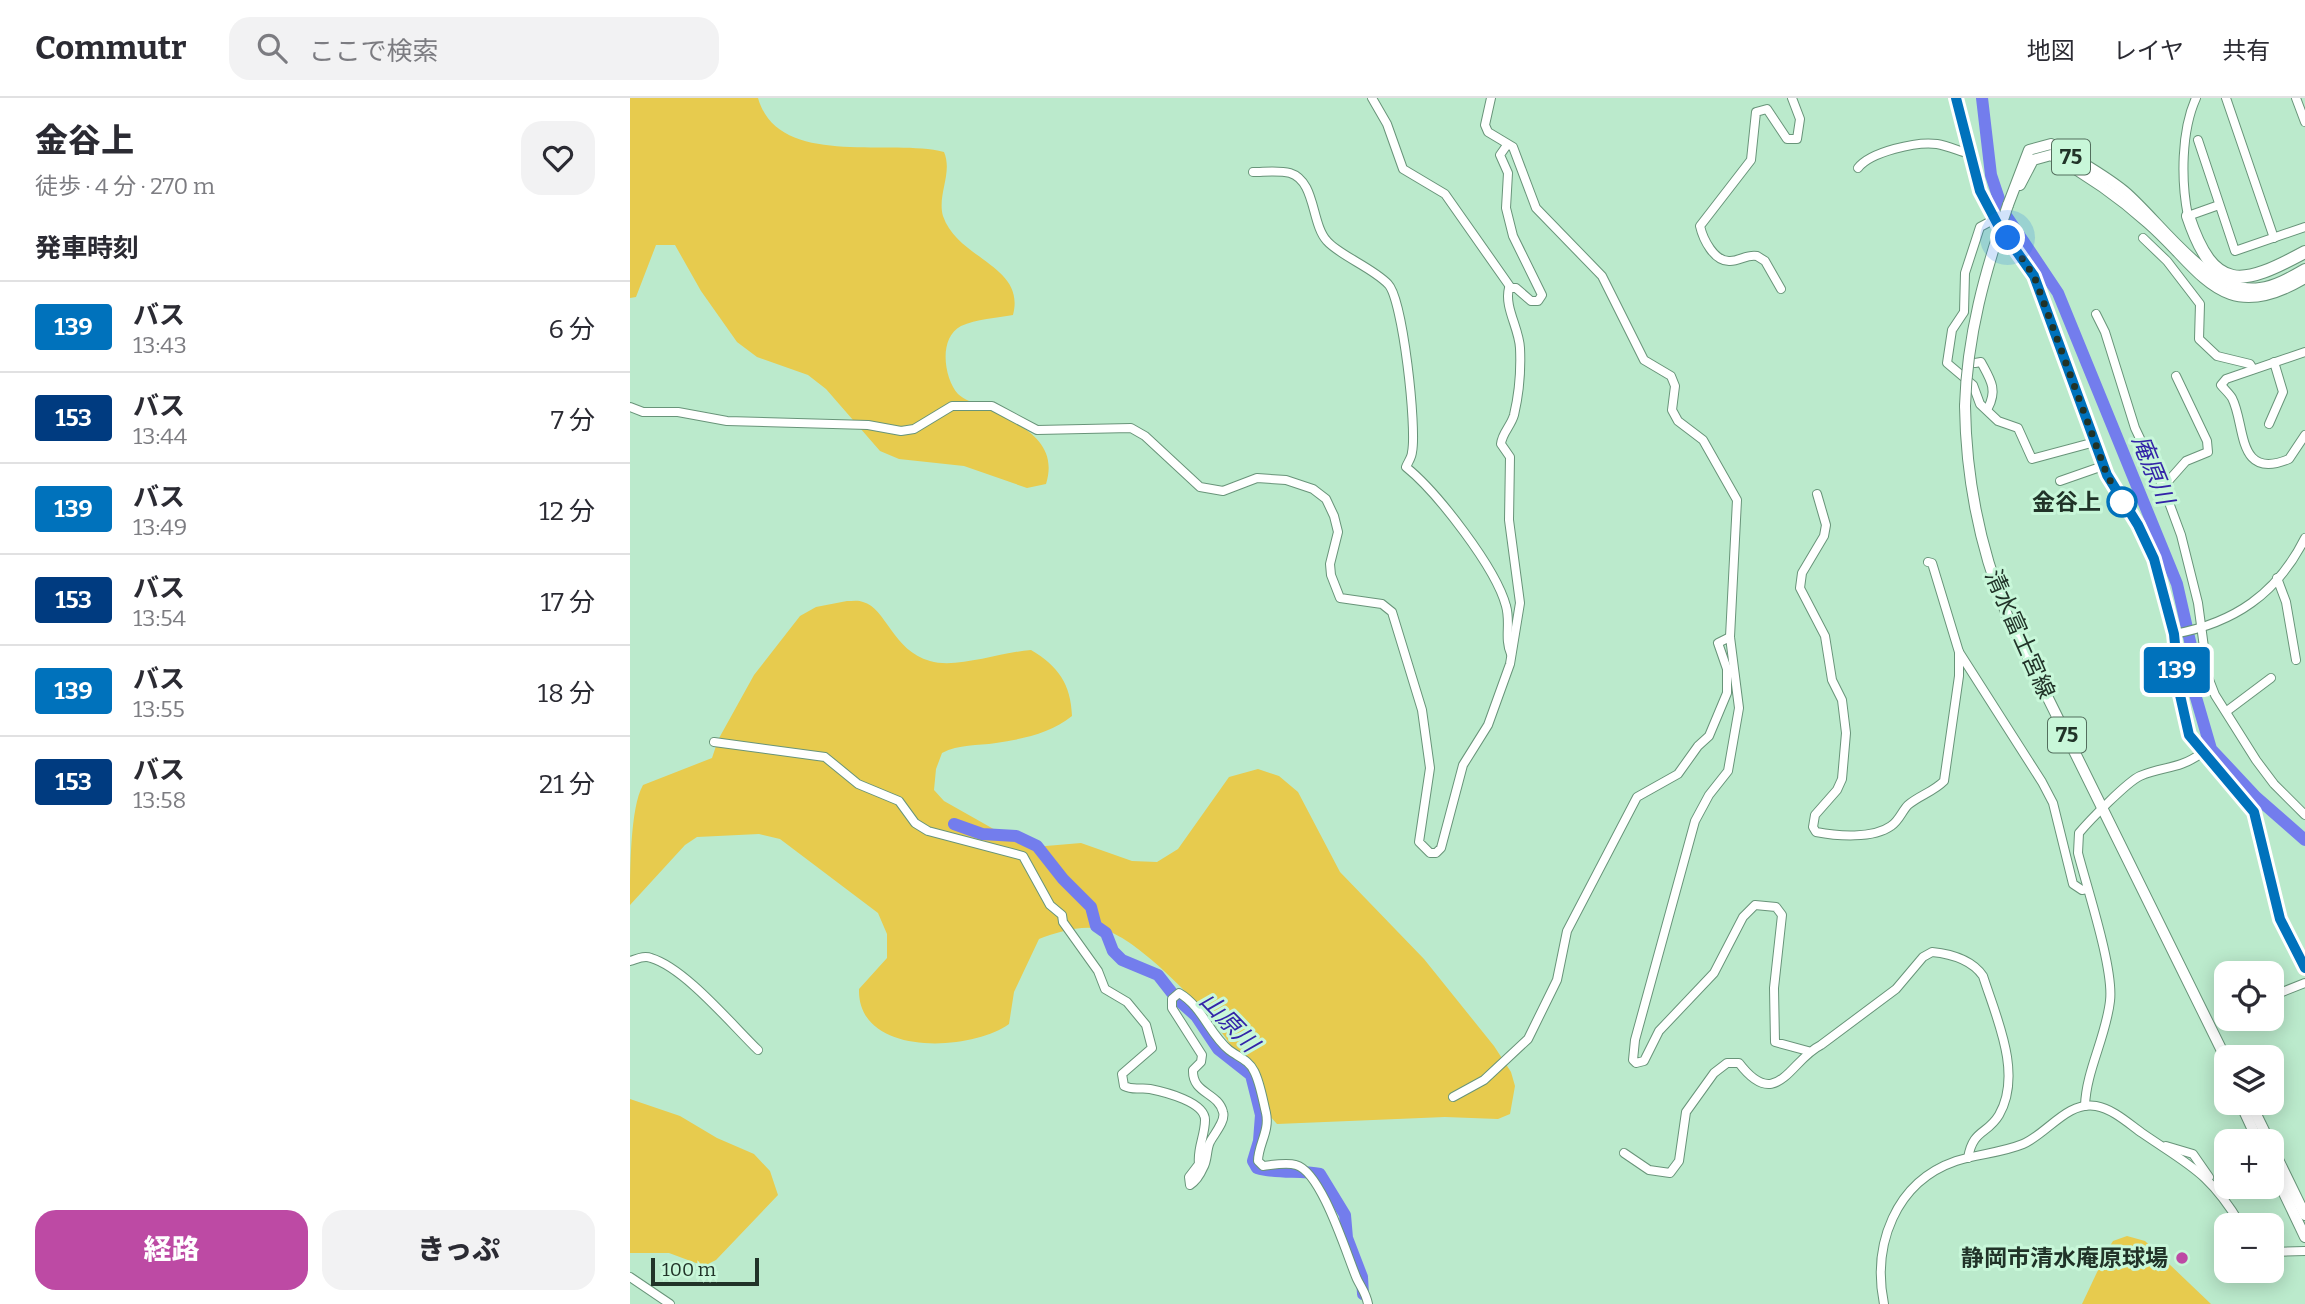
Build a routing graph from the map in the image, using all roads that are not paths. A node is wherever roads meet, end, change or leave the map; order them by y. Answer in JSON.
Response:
{"nodes":[{"id":1,"x":1371,"y":98,"type":"edge"},
{"id":2,"x":1491,"y":98,"type":"edge"},
{"id":3,"x":1792,"y":98,"type":"edge"},
{"id":4,"x":1956,"y":98,"type":"edge"},
{"id":5,"x":2196,"y":98,"type":"edge"},
{"id":6,"x":2226,"y":98,"type":"edge"},
{"id":7,"x":2297,"y":98,"type":"edge"},
{"id":8,"x":2305,"y":122,"type":"edge"},
{"id":9,"x":2198,"y":140,"type":"dead end"},
{"id":10,"x":1507,"y":145,"type":"junction"},
{"id":11,"x":1970,"y":154,"type":"junction"},
{"id":12,"x":1858,"y":168,"type":"dead end"},
{"id":13,"x":1252,"y":172,"type":"dead end"},
{"id":14,"x":2219,"y":205,"type":"junction"},
{"id":15,"x":2188,"y":216,"type":"junction"},
{"id":16,"x":1995,"y":219,"type":"junction"},
{"id":17,"x":2305,"y":227,"type":"edge"},
{"id":18,"x":2274,"y":237,"type":"junction"},
{"id":19,"x":2143,"y":238,"type":"dead end"},
{"id":20,"x":2305,"y":243,"type":"edge"},
{"id":21,"x":2305,"y":252,"type":"edge"},
{"id":22,"x":2305,"y":269,"type":"edge"},
{"id":23,"x":2305,"y":278,"type":"edge"},
{"id":24,"x":1511,"y":288,"type":"junction"},
{"id":25,"x":1782,"y":289,"type":"dead end"},
{"id":26,"x":2246,"y":293,"type":"junction"},
{"id":27,"x":2096,"y":314,"type":"dead end"},
{"id":28,"x":2305,"y":352,"type":"edge"},
{"id":29,"x":2274,"y":362,"type":"junction"},
{"id":30,"x":1975,"y":363,"type":"dead end"},
{"id":31,"x":2253,"y":369,"type":"junction"},
{"id":32,"x":2176,"y":376,"type":"dead end"},
{"id":33,"x":630,"y":407,"type":"edge"},
{"id":34,"x":1988,"y":408,"type":"junction"},
{"id":35,"x":2269,"y":424,"type":"dead end"},
{"id":36,"x":2305,"y":435,"type":"edge"},
{"id":37,"x":2095,"y":442,"type":"junction"},
{"id":38,"x":2104,"y":466,"type":"junction"},
{"id":39,"x":2060,"y":481,"type":"dead end"},
{"id":40,"x":2163,"y":486,"type":"junction"},
{"id":41,"x":1817,"y":494,"type":"dead end"},
{"id":42,"x":2305,"y":538,"type":"edge"},
{"id":43,"x":1928,"y":562,"type":"dead end"},
{"id":44,"x":2277,"y":578,"type":"junction"},
{"id":45,"x":2200,"y":629,"type":"junction"},
{"id":46,"x":2174,"y":634,"type":"junction"},
{"id":47,"x":1730,"y":637,"type":"junction"},
{"id":48,"x":1959,"y":652,"type":"junction"},
{"id":49,"x":1511,"y":654,"type":"junction"},
{"id":50,"x":2296,"y":660,"type":"dead end"},
{"id":51,"x":2271,"y":678,"type":"dead end"},
{"id":52,"x":2227,"y":711,"type":"junction"},
{"id":53,"x":714,"y":743,"type":"dead end"},
{"id":54,"x":2202,"y":753,"type":"junction"},
{"id":55,"x":2104,"y":808,"type":"junction"},
{"id":56,"x":2305,"y":815,"type":"edge"},
{"id":57,"x":2087,"y":888,"type":"junction"},
{"id":58,"x":630,"y":961,"type":"edge"},
{"id":59,"x":2305,"y":968,"type":"edge"},
{"id":60,"x":2305,"y":983,"type":"edge"},
{"id":61,"x":2284,"y":991,"type":"edge"},
{"id":62,"x":2218,"y":1045,"type":"edge"},
{"id":63,"x":758,"y":1050,"type":"dead end"},
{"id":64,"x":1808,"y":1051,"type":"junction"},
{"id":65,"x":1452,"y":1097,"type":"dead end"},
{"id":66,"x":2085,"y":1106,"type":"junction"},
{"id":67,"x":1624,"y":1153,"type":"dead end"},
{"id":68,"x":1968,"y":1158,"type":"junction"},
{"id":69,"x":2284,"y":1172,"type":"edge"},
{"id":70,"x":2284,"y":1193,"type":"edge"},
{"id":71,"x":2233,"y":1213,"type":"edge"},
{"id":72,"x":2305,"y":1215,"type":"edge"},
{"id":73,"x":2305,"y":1237,"type":"edge"},
{"id":74,"x":2305,"y":1251,"type":"edge"},
{"id":75,"x":2284,"y":1252,"type":"edge"},
{"id":76,"x":630,"y":1277,"type":"edge"},
{"id":77,"x":670,"y":1304,"type":"edge"},
{"id":78,"x":1368,"y":1304,"type":"edge"},
{"id":79,"x":1884,"y":1304,"type":"edge"}],
"edges":[{"from":1,"to":24,"type":"street"},
{"from":2,"to":10,"type":"street"},
{"from":3,"to":25,"type":"street"},
{"from":4,"to":11,"type":"main road"},
{"from":5,"to":15,"type":"street"},
{"from":6,"to":18,"type":"street"},
{"from":7,"to":8,"type":"street"},
{"from":9,"to":14,"type":"street"},
{"from":10,"to":24,"type":"street"},
{"from":10,"to":47,"type":"street"},
{"from":11,"to":12,"type":"street"},
{"from":11,"to":16,"type":"main road"},
{"from":13,"to":49,"type":"street"},
{"from":14,"to":15,"type":"street"},
{"from":14,"to":18,"type":"street"},
{"from":15,"to":20,"type":"highway"},
{"from":15,"to":21,"type":"highway"},
{"from":16,"to":34,"type":"street"},
{"from":16,"to":37,"type":"main road"},
{"from":17,"to":18,"type":"street"},
{"from":19,"to":31,"type":"street"},
{"from":22,"to":26,"type":"main road"},
{"from":23,"to":26,"type":"main road"},
{"from":24,"to":49,"type":"street"},
{"from":26,"to":55,"type":"main road","name":"清水富士宮線","number":"75","bridge":true},
{"from":27,"to":40,"type":"street"},
{"from":28,"to":29,"type":"street"},
{"from":29,"to":31,"type":"street"},
{"from":29,"to":35,"type":"street"},
{"from":30,"to":34,"type":"street"},
{"from":31,"to":36,"type":"street"},
{"from":32,"to":40,"type":"street"},
{"from":33,"to":49,"type":"street"},
{"from":34,"to":37,"type":"street"},
{"from":37,"to":38,"type":"main road"},
{"from":38,"to":39,"type":"street"},
{"from":38,"to":46,"type":"main road"},
{"from":40,"to":45,"type":"street"},
{"from":41,"to":48,"type":"street"},
{"from":42,"to":44,"type":"street"},
{"from":43,"to":48,"type":"street"},
{"from":44,"to":45,"type":"street"},
{"from":44,"to":50,"type":"street"},
{"from":45,"to":46,"type":"street"},
{"from":45,"to":52,"type":"street"},
{"from":46,"to":54,"type":"main road"},
{"from":47,"to":64,"type":"street"},
{"from":47,"to":65,"type":"street"},
{"from":48,"to":57,"type":"street"},
{"from":51,"to":52,"type":"street"},
{"from":52,"to":56,"type":"street"},
{"from":53,"to":78,"type":"street"},
{"from":54,"to":55,"type":"street"},
{"from":54,"to":59,"type":"main road"},
{"from":55,"to":57,"type":"street"},
{"from":55,"to":62,"type":"main road","name":"清水富士宮線","number":"75"},
{"from":57,"to":66,"type":"street"},
{"from":58,"to":63,"type":"street"},
{"from":60,"to":61,"type":"street"},
{"from":64,"to":67,"type":"street"},
{"from":64,"to":68,"type":"street"},
{"from":66,"to":68,"type":"street"},
{"from":66,"to":71,"type":"street"},
{"from":68,"to":79,"type":"street"},
{"from":69,"to":72,"type":"main road"},
{"from":70,"to":73,"type":"main road"},
{"from":74,"to":75,"type":"street"},
{"from":76,"to":77,"type":"street"}]}
